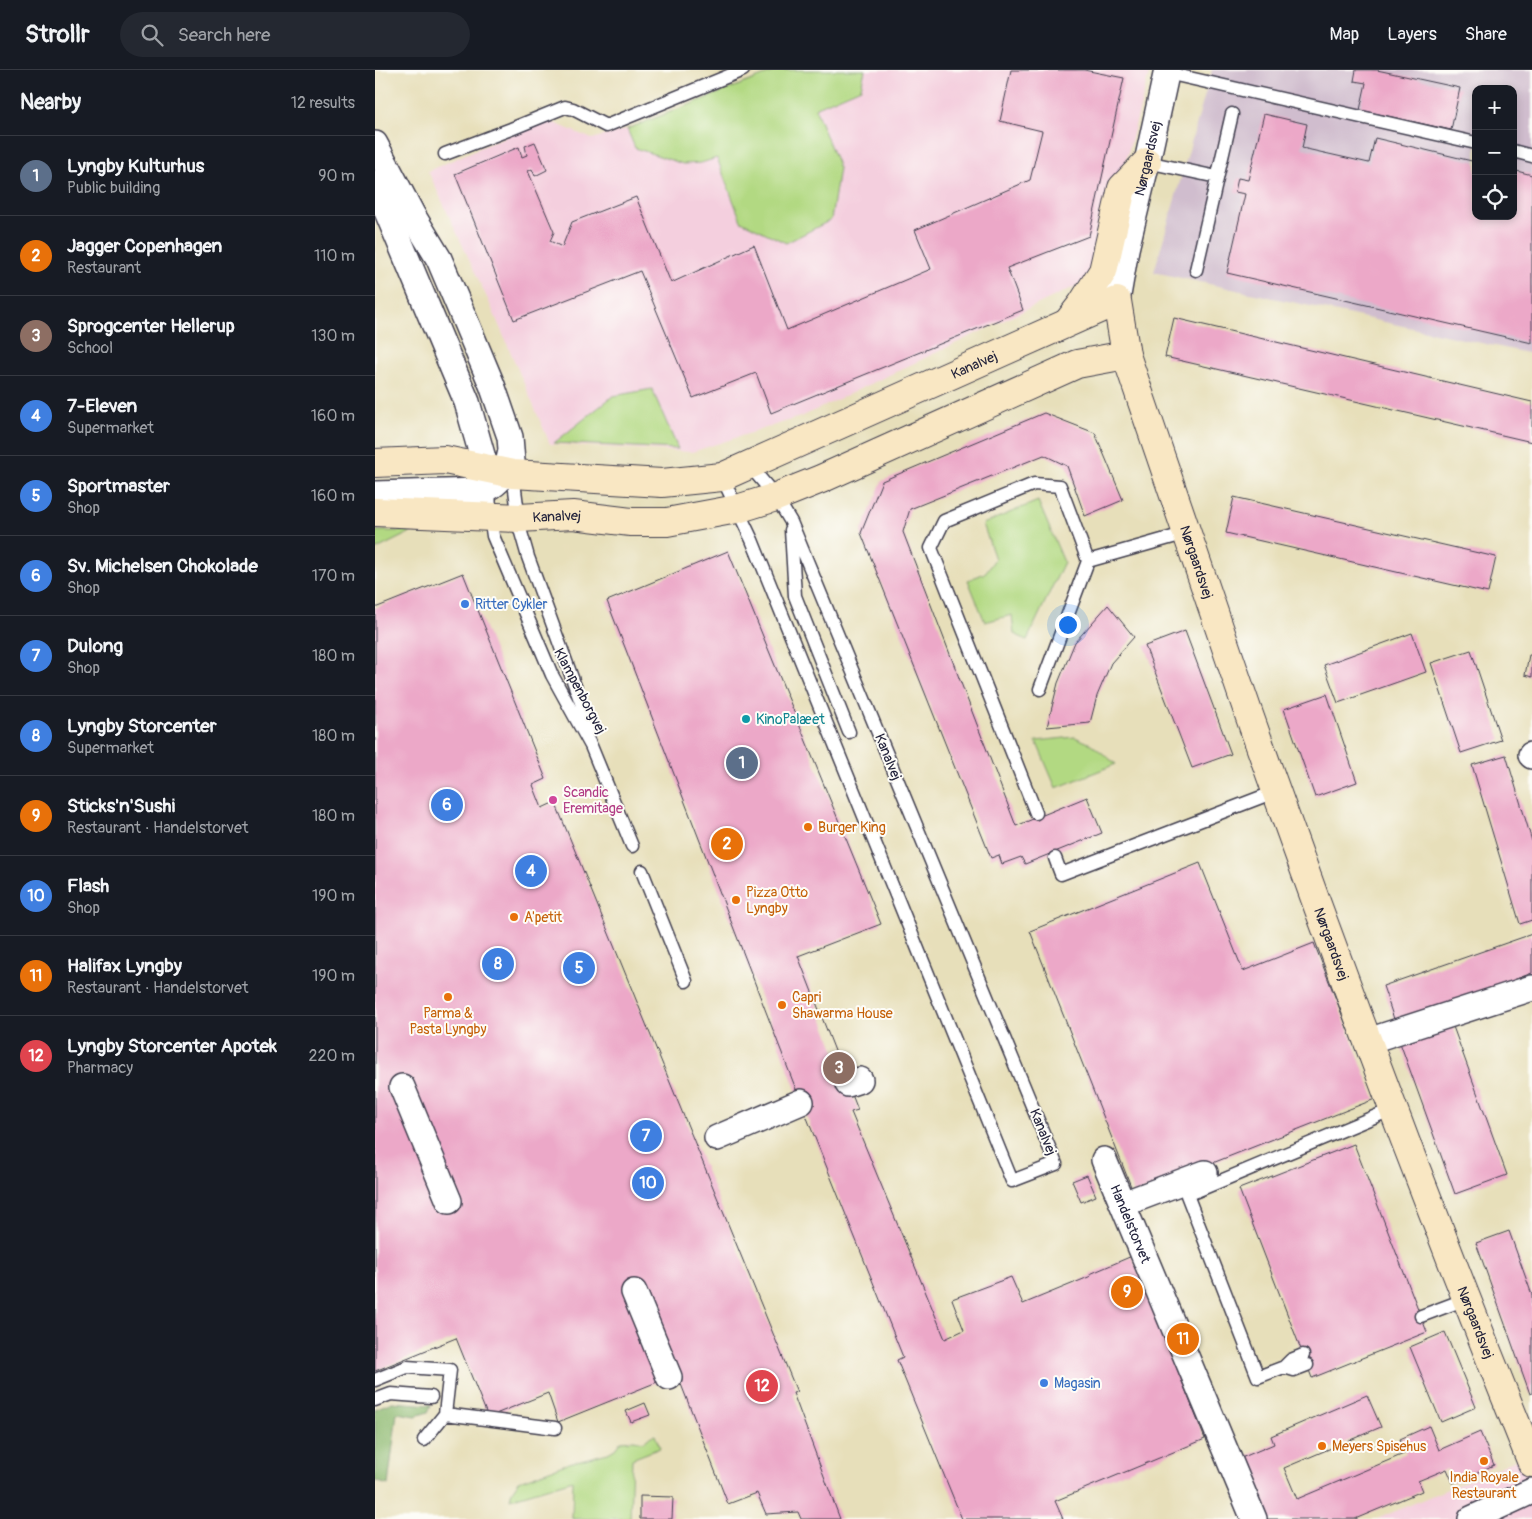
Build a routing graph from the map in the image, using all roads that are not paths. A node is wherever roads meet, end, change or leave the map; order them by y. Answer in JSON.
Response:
{"nodes":[{"id":1,"x":743,"y":70,"type":"edge"},
{"id":2,"x":1167,"y":72,"type":"edge"},
{"id":3,"x":1232,"y":114,"type":"dead end"},
{"id":4,"x":1472,"y":142,"type":"edge"},
{"id":5,"x":375,"y":144,"type":"edge"},
{"id":6,"x":1517,"y":152,"type":"edge"},
{"id":7,"x":445,"y":154,"type":"dead end"},
{"id":8,"x":1532,"y":156,"type":"edge"},
{"id":9,"x":1147,"y":162,"type":"junction"},
{"id":10,"x":1217,"y":178,"type":"junction"},
{"id":11,"x":375,"y":183,"type":"edge"},
{"id":12,"x":1196,"y":270,"type":"dead end"},
{"id":13,"x":1117,"y":301,"type":"junction"},
{"id":14,"x":1067,"y":324,"type":"junction"},
{"id":15,"x":1126,"y":355,"type":"junction"},
{"id":16,"x":1061,"y":371,"type":"junction"},
{"id":17,"x":1139,"y":393,"type":"junction"},
{"id":18,"x":375,"y":463,"type":"edge"},
{"id":19,"x":749,"y":466,"type":"junction"},
{"id":20,"x":498,"y":476,"type":"junction"},
{"id":21,"x":722,"y":476,"type":"junction"},
{"id":22,"x":375,"y":494,"type":"edge"},
{"id":23,"x":776,"y":498,"type":"junction"},
{"id":24,"x":737,"y":509,"type":"junction"},
{"id":25,"x":375,"y":512,"type":"edge"},
{"id":26,"x":489,"y":516,"type":"junction"},
{"id":27,"x":519,"y":518,"type":"junction"},
{"id":28,"x":791,"y":522,"type":"junction"},
{"id":29,"x":1187,"y":533,"type":"junction"},
{"id":30,"x":1088,"y":561,"type":"junction"},
{"id":31,"x":1041,"y":689,"type":"dead end"},
{"id":32,"x":849,"y":732,"type":"dead end"},
{"id":33,"x":591,"y":746,"type":"junction"},
{"id":34,"x":1277,"y":791,"type":"junction"},
{"id":35,"x":1036,"y":813,"type":"dead end"},
{"id":36,"x":632,"y":846,"type":"dead end"},
{"id":37,"x":1055,"y":858,"type":"dead end"},
{"id":38,"x":642,"y":871,"type":"dead end"},
{"id":39,"x":685,"y":981,"type":"dead end"},
{"id":40,"x":1532,"y":988,"type":"edge"},
{"id":41,"x":1368,"y":1042,"type":"junction"},
{"id":42,"x":402,"y":1087,"type":"dead end"},
{"id":43,"x":801,"y":1102,"type":"dead end"},
{"id":44,"x":1393,"y":1109,"type":"junction"},
{"id":45,"x":717,"y":1138,"type":"dead end"},
{"id":46,"x":1104,"y":1160,"type":"dead end"},
{"id":47,"x":1205,"y":1173,"type":"dead end"},
{"id":48,"x":449,"y":1201,"type":"dead end"},
{"id":49,"x":1123,"y":1204,"type":"junction"},
{"id":50,"x":634,"y":1292,"type":"dead end"},
{"id":51,"x":1466,"y":1299,"type":"junction"},
{"id":52,"x":1421,"y":1316,"type":"dead end"},
{"id":53,"x":1305,"y":1360,"type":"dead end"},
{"id":54,"x":669,"y":1377,"type":"dead end"},
{"id":55,"x":375,"y":1380,"type":"edge"},
{"id":56,"x":431,"y":1397,"type":"dead end"},
{"id":57,"x":375,"y":1400,"type":"edge"},
{"id":58,"x":445,"y":1414,"type":"junction"},
{"id":59,"x":555,"y":1428,"type":"dead end"},
{"id":60,"x":424,"y":1440,"type":"dead end"},
{"id":61,"x":1532,"y":1463,"type":"edge"},
{"id":62,"x":1532,"y":1491,"type":"edge"},
{"id":63,"x":1254,"y":1519,"type":"edge"},
{"id":64,"x":1471,"y":1519,"type":"edge"}],
"edges":[{"from":1,"to":7,"type":"lane"},
{"from":2,"to":4,"type":"lane"},
{"from":2,"to":9,"type":"street","name":"Nørgaardsvej"},
{"from":3,"to":10,"type":"lane"},
{"from":5,"to":20,"type":"street"},
{"from":6,"to":8,"type":"lane"},
{"from":9,"to":10,"type":"lane"},
{"from":9,"to":13,"type":"street","name":"Nørgaardsvej"},
{"from":9,"to":14,"type":"street"},
{"from":10,"to":12,"type":"lane"},
{"from":11,"to":20,"type":"street"},
{"from":13,"to":14,"type":"street","name":"Kanalvej"},
{"from":13,"to":15,"type":"street","name":"Nørgaardsvej"},
{"from":14,"to":19,"type":"street","name":"Kanalvej"},
{"from":15,"to":16,"type":"street","name":"Kanalvej"},
{"from":15,"to":17,"type":"street","name":"Nørgaardsvej"},
{"from":16,"to":17,"type":"street"},
{"from":16,"to":23,"type":"street","name":"Kanalvej"},
{"from":17,"to":29,"type":"street","name":"Nørgaardsvej"},
{"from":18,"to":20,"type":"street","name":"Kanalvej"},
{"from":19,"to":21,"type":"street","name":"Kanalvej"},
{"from":19,"to":23,"type":"lane","name":"Kanalvej"},
{"from":20,"to":21,"type":"street","name":"Kanalvej"},
{"from":20,"to":22,"type":"street"},
{"from":20,"to":26,"type":"lane","name":"Klampenborgvej"},
{"from":20,"to":27,"type":"lane","name":"Klampenborgvej"},
{"from":21,"to":24,"type":"lane","name":"Kanalvej"},
{"from":23,"to":24,"type":"street","name":"Kanalvej"},
{"from":23,"to":28,"type":"lane","name":"Kanalvej"},
{"from":24,"to":27,"type":"street","name":"Kanalvej"},
{"from":24,"to":28,"type":"lane","name":"Kanalvej"},
{"from":25,"to":26,"type":"street","name":"Kanalvej"},
{"from":26,"to":27,"type":"street","name":"Kanalvej"},
{"from":26,"to":33,"type":"lane","name":"Klampenborgvej"},
{"from":27,"to":33,"type":"lane","name":"Klampenborgvej"},
{"from":28,"to":32,"type":"lane"},
{"from":29,"to":30,"type":"lane"},
{"from":29,"to":34,"type":"street","name":"Nørgaardsvej"},
{"from":30,"to":31,"type":"lane"},
{"from":30,"to":35,"type":"lane"},
{"from":33,"to":36,"type":"lane"},
{"from":34,"to":37,"type":"lane"},
{"from":34,"to":41,"type":"street","name":"Nørgaardsvej"},
{"from":38,"to":39,"type":"lane"},
{"from":40,"to":41,"type":"street"},
{"from":41,"to":44,"type":"street","name":"Nørgaardsvej"},
{"from":42,"to":48,"type":"street"},
{"from":43,"to":45,"type":"street"},
{"from":44,"to":51,"type":"street","name":"Nørgaardsvej"},
{"from":44,"to":53,"type":"lane"},
{"from":46,"to":49,"type":"street","name":"Handelstorvet"},
{"from":47,"to":49,"type":"street"},
{"from":49,"to":63,"type":"street","name":"Handelstorvet"},
{"from":50,"to":54,"type":"street"},
{"from":51,"to":52,"type":"lane"},
{"from":51,"to":61,"type":"street","name":"Nørgaardsvej"},
{"from":55,"to":58,"type":"lane"},
{"from":56,"to":57,"type":"lane"},
{"from":58,"to":59,"type":"lane"},
{"from":58,"to":60,"type":"lane"},
{"from":62,"to":64,"type":"street"}]}
